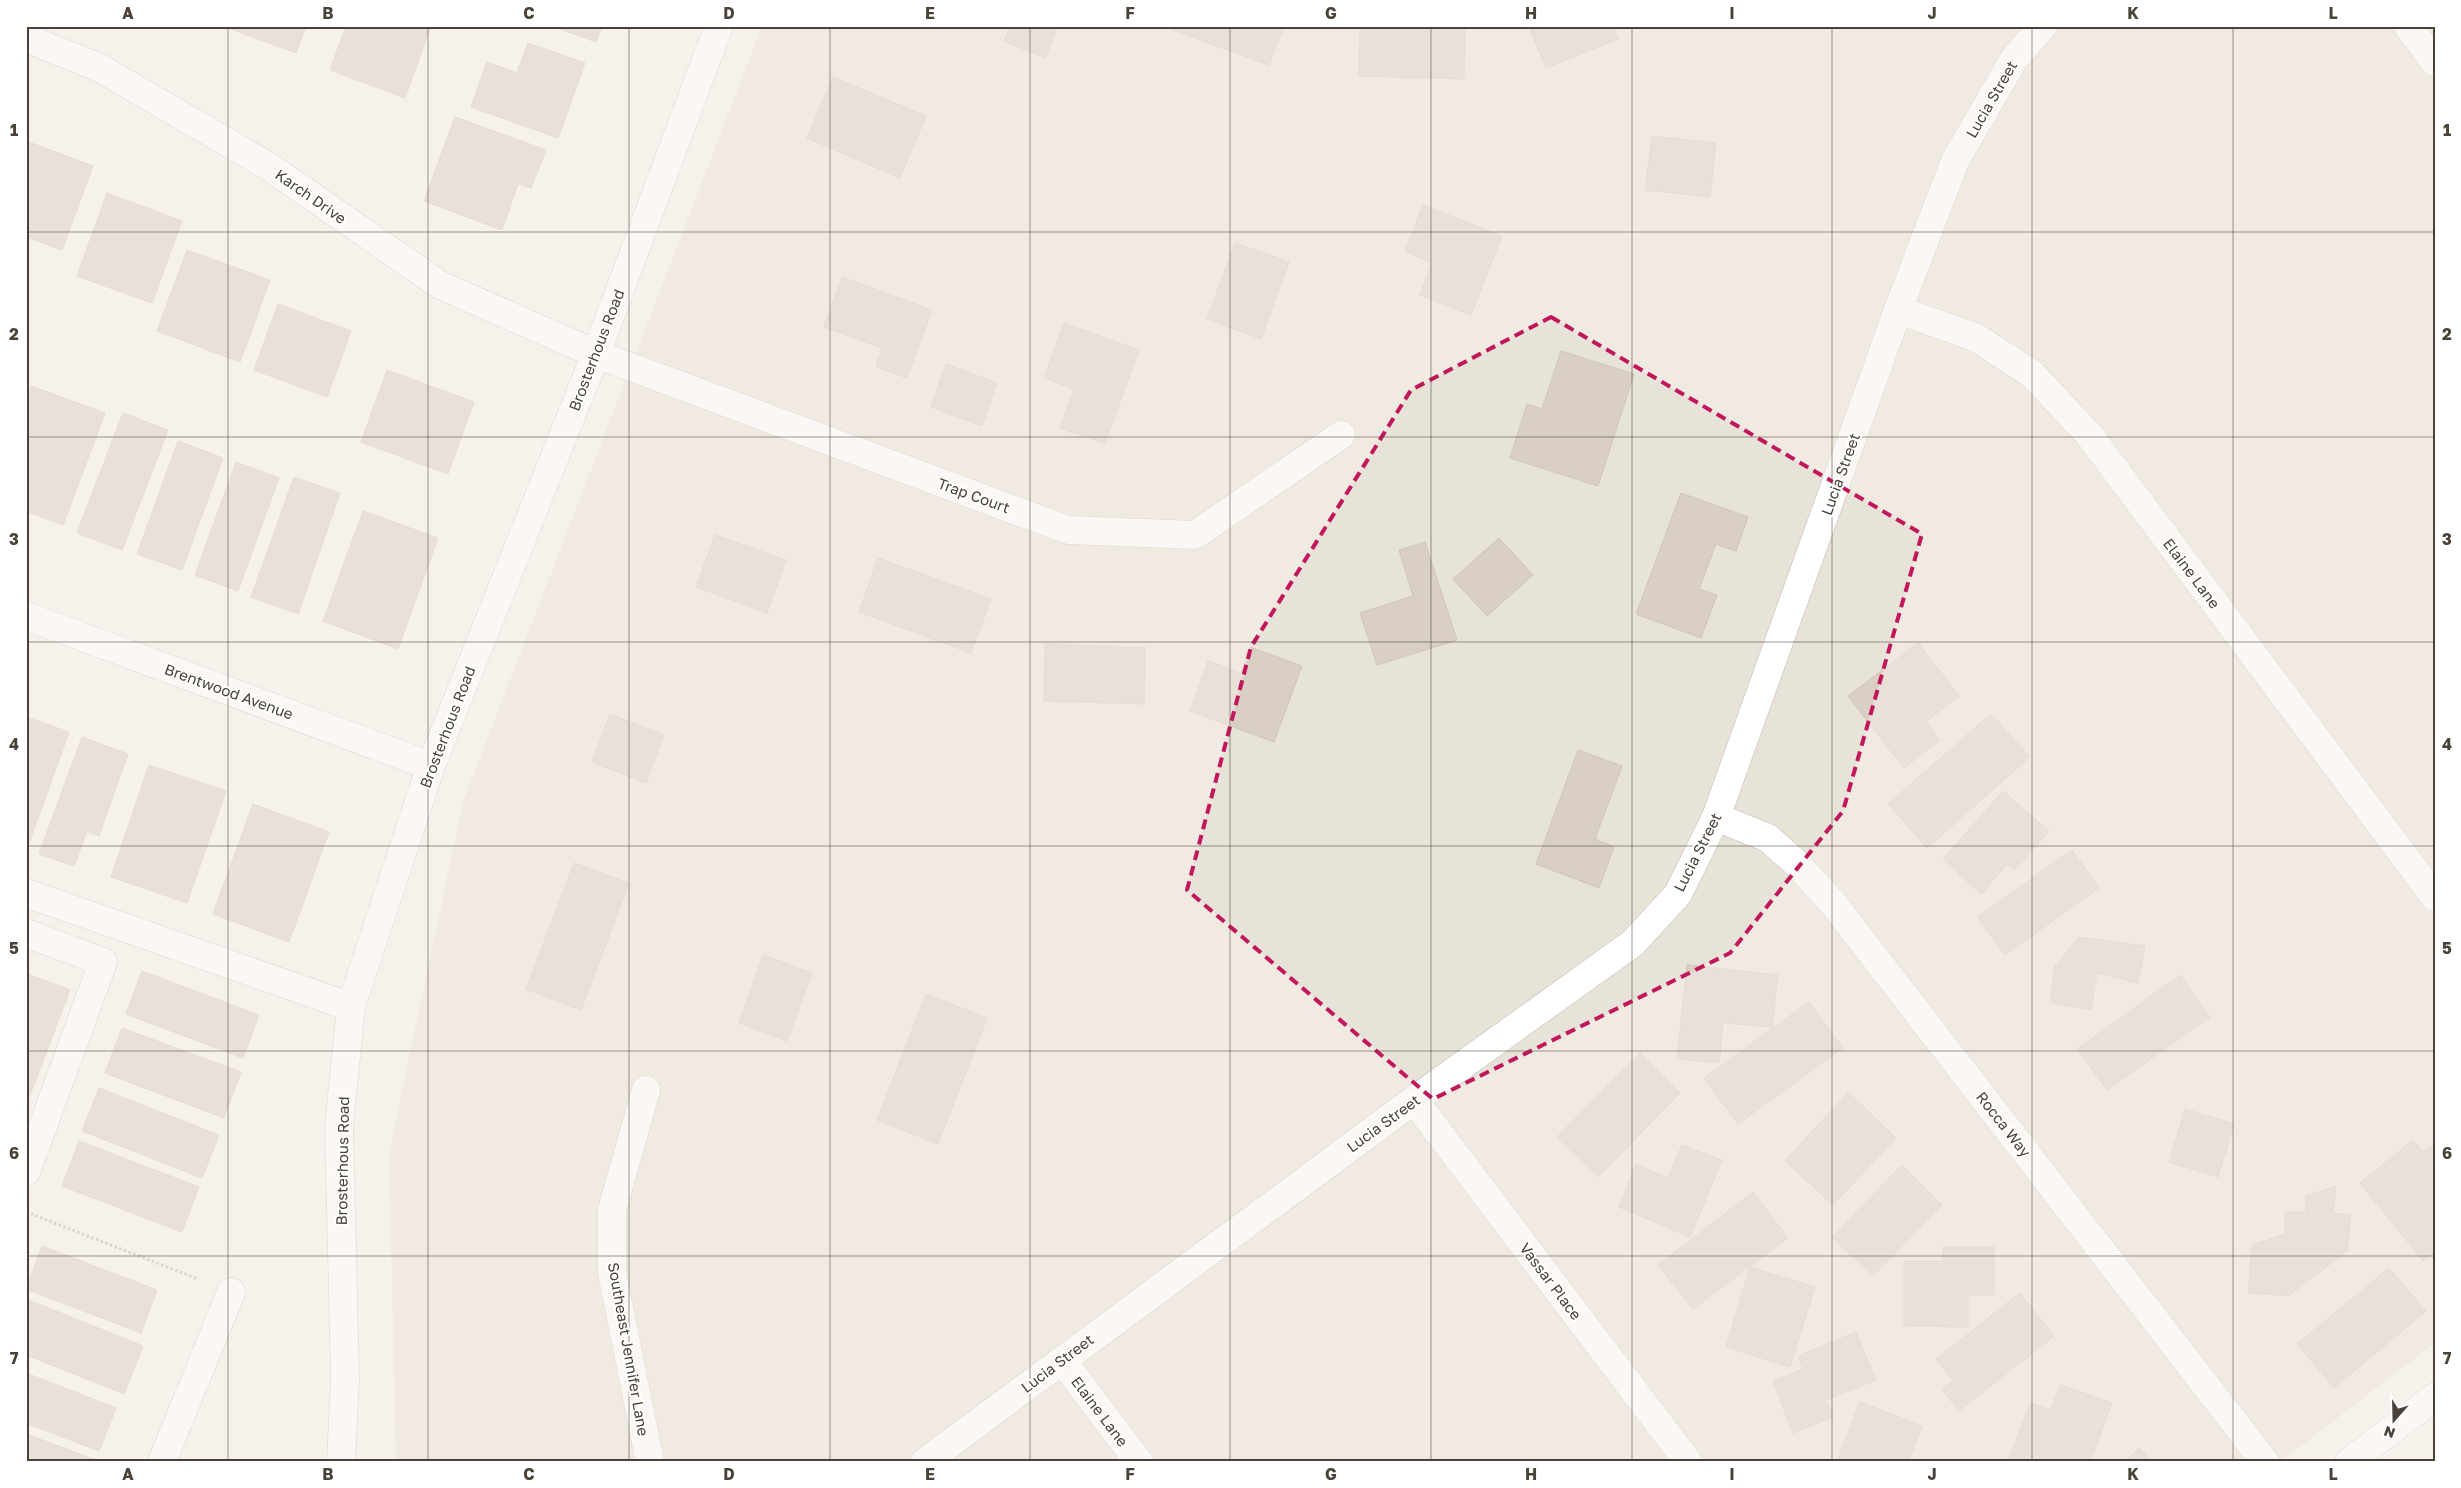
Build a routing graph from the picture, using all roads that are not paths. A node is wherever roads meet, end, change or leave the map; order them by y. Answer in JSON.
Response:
{"nodes":[{"id":1,"x":718,"y":26,"type":"edge"},
{"id":2,"x":2043,"y":26,"type":"edge"},
{"id":3,"x":2408,"y":26,"type":"edge"},
{"id":4,"x":26,"y":38,"type":"edge"},
{"id":5,"x":2435,"y":62,"type":"edge"},
{"id":6,"x":1898,"y":310,"type":"junction"},
{"id":7,"x":596,"y":354,"type":"junction"},
{"id":8,"x":1341,"y":435,"type":"dead end"},
{"id":9,"x":26,"y":616,"type":"edge"},
{"id":10,"x":431,"y":766,"type":"junction"},
{"id":11,"x":1716,"y":817,"type":"junction"},
{"id":12,"x":26,"y":893,"type":"edge"},
{"id":13,"x":2435,"y":897,"type":"edge"},
{"id":14,"x":26,"y":933,"type":"edge"},
{"id":15,"x":352,"y":1007,"type":"junction"},
{"id":16,"x":646,"y":1090,"type":"dead end"},
{"id":17,"x":1414,"y":1100,"type":"junction"},
{"id":18,"x":26,"y":1172,"type":"edge"},
{"id":19,"x":231,"y":1292,"type":"road end"},
{"id":20,"x":1062,"y":1360,"type":"junction"},
{"id":21,"x":2435,"y":1397,"type":"edge"},
{"id":22,"x":162,"y":1462,"type":"edge"},
{"id":23,"x":341,"y":1462,"type":"edge"},
{"id":24,"x":650,"y":1462,"type":"edge"},
{"id":25,"x":925,"y":1462,"type":"edge"},
{"id":26,"x":1139,"y":1462,"type":"edge"},
{"id":27,"x":1688,"y":1462,"type":"edge"},
{"id":28,"x":2265,"y":1462,"type":"edge"},
{"id":29,"x":2349,"y":1462,"type":"edge"}],
"edges":[{"from":1,"to":7,"type":"street","name":"Brosterhous Road"},
{"from":2,"to":6,"type":"street","name":"Lucia Street"},
{"from":3,"to":5,"type":"street"},
{"from":4,"to":7,"type":"street","name":"Karch Drive"},
{"from":6,"to":11,"type":"street","name":"Lucia Street"},
{"from":6,"to":13,"type":"street","name":"Elaine Lane"},
{"from":7,"to":8,"type":"street","name":"Trap Court"},
{"from":7,"to":10,"type":"street","name":"Brosterhous Road"},
{"from":9,"to":10,"type":"street","name":"Brentwood Avenue"},
{"from":10,"to":15,"type":"street","name":"Brosterhous Road"},
{"from":11,"to":17,"type":"street","name":"Lucia Street"},
{"from":11,"to":28,"type":"street","name":"Rocca Way"},
{"from":12,"to":15,"type":"street"},
{"from":14,"to":18,"type":"street"},
{"from":15,"to":23,"type":"street","name":"Brosterhous Road"},
{"from":16,"to":24,"type":"street","name":"Southeast Jennifer Lane"},
{"from":17,"to":20,"type":"street","name":"Lucia Street"},
{"from":17,"to":27,"type":"street","name":"Vassar Place"},
{"from":19,"to":22,"type":"street"},
{"from":20,"to":25,"type":"street","name":"Lucia Street"},
{"from":20,"to":26,"type":"street","name":"Elaine Lane"},
{"from":21,"to":29,"type":"street"}]}
